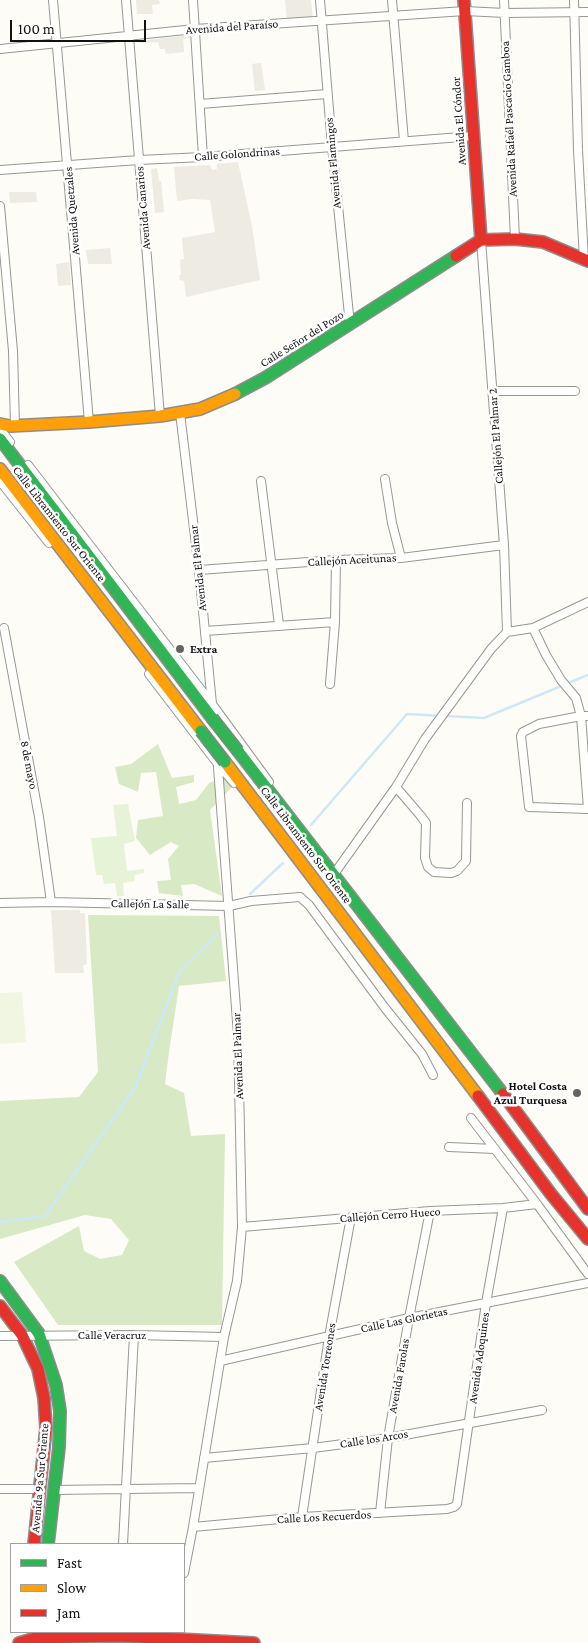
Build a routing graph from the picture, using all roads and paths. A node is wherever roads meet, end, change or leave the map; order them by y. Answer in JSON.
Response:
{"nodes":[{"id":1,"x":53,"y":0,"type":"edge"},
{"id":2,"x":126,"y":0,"type":"edge"},
{"id":3,"x":193,"y":0,"type":"edge"},
{"id":4,"x":320,"y":0,"type":"edge"},
{"id":5,"x":392,"y":0,"type":"edge"},
{"id":6,"x":504,"y":0,"type":"edge"},
{"id":7,"x":574,"y":0,"type":"edge"},
{"id":8,"x":464,"y":5,"type":"edge"},
{"id":9,"x":575,"y":12,"type":"junction"},
{"id":10,"x":588,"y":12,"type":"edge"},
{"id":11,"x":504,"y":13,"type":"junction"},
{"id":12,"x":394,"y":16,"type":"junction"},
{"id":13,"x":322,"y":21,"type":"junction"},
{"id":14,"x":195,"y":29,"type":"junction"},
{"id":15,"x":129,"y":36,"type":"junction"},
{"id":16,"x":57,"y":44,"type":"junction"},
{"id":17,"x":0,"y":49,"type":"edge"},
{"id":18,"x":327,"y":94,"type":"junction"},
{"id":19,"x":200,"y":104,"type":"junction"},
{"id":20,"x":474,"y":136,"type":"junction"},
{"id":21,"x":404,"y":141,"type":"junction"},
{"id":22,"x":332,"y":146,"type":"junction"},
{"id":23,"x":578,"y":150,"type":"junction"},
{"id":24,"x":588,"y":150,"type":"edge"},
{"id":25,"x":203,"y":157,"type":"junction"},
{"id":26,"x":139,"y":160,"type":"junction"},
{"id":27,"x":68,"y":165,"type":"junction"},
{"id":28,"x":0,"y":170,"type":"edge"},
{"id":29,"x":0,"y":206,"type":"edge"},
{"id":30,"x":515,"y":239,"type":"junction"},
{"id":31,"x":481,"y":240,"type":"junction"},
{"id":32,"x":2,"y":244,"type":"edge"},
{"id":33,"x":586,"y":260,"type":"edge"},
{"id":34,"x":0,"y":316,"type":"edge"},
{"id":35,"x":9,"y":317,"type":"junction"},
{"id":36,"x":350,"y":325,"type":"junction"},
{"id":37,"x":493,"y":391,"type":"junction"},
{"id":38,"x":575,"y":391,"type":"dead end"},
{"id":39,"x":180,"y":413,"type":"junction"},
{"id":40,"x":160,"y":416,"type":"junction"},
{"id":41,"x":89,"y":422,"type":"junction"},
{"id":42,"x":4,"y":428,"type":"edge"},
{"id":43,"x":0,"y":439,"type":"edge"},
{"id":44,"x":0,"y":469,"type":"edge"},
{"id":45,"x":385,"y":479,"type":"dead end"},
{"id":46,"x":0,"y":481,"type":"edge"},
{"id":47,"x":261,"y":481,"type":"dead end"},
{"id":48,"x":504,"y":545,"type":"junction"},
{"id":49,"x":401,"y":558,"type":"junction"},
{"id":50,"x":336,"y":560,"type":"junction"},
{"id":51,"x":270,"y":564,"type":"junction"},
{"id":52,"x":199,"y":570,"type":"junction"},
{"id":53,"x":588,"y":602,"type":"edge"},
{"id":54,"x":335,"y":622,"type":"junction"},
{"id":55,"x":279,"y":625,"type":"junction"},
{"id":56,"x":4,"y":628,"type":"dead end"},
{"id":57,"x":533,"y":628,"type":"junction"},
{"id":58,"x":205,"y":631,"type":"junction"},
{"id":59,"x":506,"y":632,"type":"junction"},
{"id":60,"x":330,"y":684,"type":"dead end"},
{"id":61,"x":212,"y":704,"type":"junction"},
{"id":62,"x":584,"y":716,"type":"edge"},
{"id":63,"x":212,"y":724,"type":"dead end"},
{"id":64,"x":217,"y":749,"type":"dead end"},
{"id":65,"x":222,"y":763,"type":"junction"},
{"id":66,"x":396,"y":787,"type":"junction"},
{"id":67,"x":276,"y":800,"type":"junction"},
{"id":68,"x":467,"y":803,"type":"dead end"},
{"id":69,"x":588,"y":809,"type":"edge"},
{"id":70,"x":334,"y":874,"type":"junction"},
{"id":71,"x":51,"y":902,"type":"junction"},
{"id":72,"x":0,"y":903,"type":"edge"},
{"id":73,"x":229,"y":910,"type":"junction"},
{"id":74,"x":434,"y":1074,"type":"dead end"},
{"id":75,"x":471,"y":1118,"type":"dead end"},
{"id":76,"x":449,"y":1147,"type":"dead end"},
{"id":77,"x":495,"y":1149,"type":"junction"},
{"id":78,"x":537,"y":1204,"type":"junction"},
{"id":79,"x":587,"y":1206,"type":"edge"},
{"id":80,"x":503,"y":1208,"type":"junction"},
{"id":81,"x":430,"y":1211,"type":"junction"},
{"id":82,"x":351,"y":1217,"type":"junction"},
{"id":83,"x":242,"y":1227,"type":"junction"},
{"id":84,"x":588,"y":1239,"type":"edge"},
{"id":85,"x":588,"y":1274,"type":"edge"},
{"id":86,"x":0,"y":1281,"type":"edge"},
{"id":87,"x":588,"y":1283,"type":"edge"},
{"id":88,"x":486,"y":1303,"type":"junction"},
{"id":89,"x":0,"y":1306,"type":"edge"},
{"id":90,"x":408,"y":1318,"type":"junction"},
{"id":91,"x":39,"y":1334,"type":"junction"},
{"id":92,"x":22,"y":1335,"type":"junction"},
{"id":93,"x":134,"y":1335,"type":"junction"},
{"id":94,"x":0,"y":1336,"type":"edge"},
{"id":95,"x":224,"y":1337,"type":"junction"},
{"id":96,"x":330,"y":1337,"type":"junction"},
{"id":97,"x":220,"y":1361,"type":"junction"},
{"id":98,"x":542,"y":1410,"type":"dead end"},
{"id":99,"x":470,"y":1422,"type":"junction"},
{"id":100,"x":388,"y":1438,"type":"junction"},
{"id":101,"x":313,"y":1448,"type":"junction"},
{"id":102,"x":204,"y":1458,"type":"junction"},
{"id":103,"x":199,"y":1488,"type":"junction"},
{"id":104,"x":0,"y":1489,"type":"edge"},
{"id":105,"x":39,"y":1489,"type":"junction"},
{"id":106,"x":54,"y":1490,"type":"junction"},
{"id":107,"x":126,"y":1490,"type":"junction"},
{"id":108,"x":454,"y":1507,"type":"joint"},
{"id":109,"x":380,"y":1513,"type":"junction"},
{"id":110,"x":302,"y":1517,"type":"junction"},
{"id":111,"x":193,"y":1527,"type":"junction"},
{"id":112,"x":34,"y":1543,"type":"edge"},
{"id":113,"x":48,"y":1543,"type":"edge"},
{"id":114,"x":123,"y":1543,"type":"edge"},
{"id":115,"x":185,"y":1568,"type":"edge"},
{"id":116,"x":119,"y":1634,"type":"edge"},
{"id":117,"x":36,"y":1638,"type":"edge"},
{"id":118,"x":170,"y":1638,"type":"edge"},
{"id":119,"x":20,"y":1643,"type":"edge"},
{"id":120,"x":254,"y":1643,"type":"edge"}],
"edges":[{"from":1,"to":16,"type":"street","name":"Avenida Quetzales"},
{"from":2,"to":15,"type":"street","name":"Avenida Canarios"},
{"from":3,"to":14,"type":"street"},
{"from":4,"to":13,"type":"street","name":"Avenida Flamingos"},
{"from":5,"to":12,"type":"street"},
{"from":6,"to":11,"type":"street","name":"Avenida Rafaél Pascacio Gamboa"},
{"from":7,"to":9,"type":"street"},
{"from":8,"to":11,"type":"street","name":"Avenida del Paraíso"},
{"from":8,"to":12,"type":"street","name":"Avenida del Paraíso"},
{"from":8,"to":20,"type":"main road","name":"Avenida El Cóndor"},
{"from":9,"to":10,"type":"street","name":"Avenida del Paraíso"},
{"from":9,"to":11,"type":"street","name":"Avenida del Paraíso"},
{"from":9,"to":23,"type":"street"},
{"from":11,"to":30,"type":"street","name":"Avenida Rafaél Pascacio Gamboa"},
{"from":12,"to":13,"type":"street","name":"Avenida del Paraíso"},
{"from":12,"to":21,"type":"street"},
{"from":13,"to":14,"type":"street","name":"Avenida del Paraíso"},
{"from":13,"to":18,"type":"street","name":"Avenida Flamingos"},
{"from":14,"to":15,"type":"street","name":"Avenida del Paraíso"},
{"from":14,"to":19,"type":"street"},
{"from":15,"to":16,"type":"street","name":"Avenida del Paraíso"},
{"from":15,"to":26,"type":"street","name":"Avenida Canarios"},
{"from":16,"to":17,"type":"street","name":"Avenida del Paraíso"},
{"from":16,"to":27,"type":"street","name":"Avenida Quetzales"},
{"from":18,"to":19,"type":"street"},
{"from":18,"to":22,"type":"street","name":"Avenida Flamingos"},
{"from":19,"to":25,"type":"street"},
{"from":20,"to":21,"type":"street","name":"Calle Golondrinas"},
{"from":20,"to":31,"type":"main road","name":"Avenida El Cóndor"},
{"from":21,"to":22,"type":"street","name":"Calle Golondrinas"},
{"from":22,"to":25,"type":"street","name":"Calle Golondrinas"},
{"from":22,"to":36,"type":"street","name":"Avenida Flamingos"},
{"from":23,"to":24,"type":"street"},
{"from":23,"to":33,"type":"street"},
{"from":25,"to":26,"type":"street","name":"Calle Golondrinas"},
{"from":26,"to":27,"type":"street","name":"Calle Golondrinas"},
{"from":26,"to":40,"type":"street","name":"Avenida Canarios"},
{"from":27,"to":28,"type":"street","name":"Calle Golondrinas"},
{"from":27,"to":41,"type":"street","name":"Avenida Quetzales"},
{"from":29,"to":32,"type":"street"},
{"from":30,"to":31,"type":"main road"},
{"from":30,"to":33,"type":"main road"},
{"from":31,"to":36,"type":"main road","name":"Calle Señor del Pozo"},
{"from":31,"to":37,"type":"street","name":"Callejón El Palmar 2"},
{"from":32,"to":35,"type":"street"},
{"from":34,"to":35,"type":"street"},
{"from":35,"to":42,"type":"street"},
{"from":36,"to":39,"type":"main road","name":"Calle Señor del Pozo"},
{"from":37,"to":38,"type":"street"},
{"from":37,"to":48,"type":"street","name":"Callejón El Palmar 2"},
{"from":39,"to":40,"type":"main road","name":"Calle Señor del Pozo"},
{"from":39,"to":52,"type":"street","name":"Avenida El Palmar"},
{"from":40,"to":41,"type":"main road","name":"Calle Señor del Pozo"},
{"from":41,"to":42,"type":"main road","name":"Calle Señor del Pozo"},
{"from":42,"to":61,"type":"street"},
{"from":43,"to":67,"type":"main road","name":"Calle Libramiento Sur Oriente","bridge":true},
{"from":44,"to":65,"type":"main road","name":"Calle Libramiento Sur Oriente","bridge":true},
{"from":45,"to":49,"type":"street"},
{"from":46,"to":65,"type":"street"},
{"from":47,"to":51,"type":"street"},
{"from":48,"to":49,"type":"street","name":"Callejón Aceitunas"},
{"from":48,"to":59,"type":"street","name":"Callejón El Palmar 2"},
{"from":49,"to":50,"type":"street","name":"Callejón Aceitunas"},
{"from":50,"to":51,"type":"street","name":"Callejón Aceitunas"},
{"from":50,"to":54,"type":"street"},
{"from":51,"to":52,"type":"street","name":"Callejón Aceitunas"},
{"from":51,"to":55,"type":"street"},
{"from":52,"to":58,"type":"street","name":"Avenida El Palmar"},
{"from":53,"to":57,"type":"street"},
{"from":54,"to":55,"type":"street"},
{"from":54,"to":60,"type":"street"},
{"from":55,"to":58,"type":"street"},
{"from":56,"to":71,"type":"street","name":"8 de mayo"},
{"from":57,"to":59,"type":"street"},
{"from":57,"to":62,"type":"street"},
{"from":58,"to":61,"type":"street","name":"Avenida El Palmar"},
{"from":59,"to":66,"type":"street"},
{"from":61,"to":63,"type":"street","name":"Avenida El Palmar"},
{"from":61,"to":67,"type":"street"},
{"from":62,"to":69,"type":"street"},
{"from":62,"to":69,"type":"street"},
{"from":64,"to":65,"type":"street","name":"Avenida El Palmar"},
{"from":65,"to":73,"type":"street","name":"Avenida El Palmar"},
{"from":65,"to":84,"type":"main road","name":"Calle Libramiento Sur Oriente"},
{"from":66,"to":68,"type":"street"},
{"from":66,"to":70,"type":"street"},
{"from":67,"to":70,"type":"main road","name":"Calle Libramiento Sur Oriente"},
{"from":70,"to":79,"type":"main road","name":"Calle Libramiento Sur Oriente"},
{"from":71,"to":72,"type":"street","name":"Callejón La Salle"},
{"from":71,"to":73,"type":"street","name":"Callejón La Salle"},
{"from":73,"to":74,"type":"street","name":"Callejón La Salle"},
{"from":73,"to":83,"type":"street","name":"Avenida El Palmar"},
{"from":75,"to":77,"type":"street"},
{"from":76,"to":77,"type":"street"},
{"from":77,"to":78,"type":"street"},
{"from":78,"to":80,"type":"street","name":"Callejón Cerro Hueco"},
{"from":78,"to":85,"type":"street"},
{"from":80,"to":81,"type":"street","name":"Callejón Cerro Hueco"},
{"from":80,"to":88,"type":"street","name":"Avenida Adoquines"},
{"from":81,"to":82,"type":"street","name":"Callejón Cerro Hueco"},
{"from":81,"to":90,"type":"street","name":"Avenida Farolas"},
{"from":82,"to":83,"type":"street","name":"Callejón Cerro Hueco"},
{"from":82,"to":96,"type":"street","name":"Avenida Torreones"},
{"from":83,"to":95,"type":"street","name":"Avenida El Palmar"},
{"from":86,"to":91,"type":"main road","name":"Avenida 9a Sur Oriente"},
{"from":87,"to":88,"type":"street","name":"Calle Las Glorietas"},
{"from":88,"to":90,"type":"street","name":"Calle Las Glorietas"},
{"from":88,"to":99,"type":"street","name":"Avenida Adoquines"},
{"from":89,"to":92,"type":"main road","name":"Avenida 9a Sur Oriente"},
{"from":90,"to":96,"type":"street","name":"Calle Las Glorietas"},
{"from":90,"to":100,"type":"street","name":"Avenida Farolas"},
{"from":91,"to":92,"type":"street","name":"Calle Veracruz"},
{"from":91,"to":93,"type":"street","name":"Calle Veracruz"},
{"from":91,"to":106,"type":"main road","name":"Avenida 9a Sur Oriente"},
{"from":92,"to":94,"type":"street","name":"Calle Veracruz"},
{"from":92,"to":105,"type":"main road","name":"Avenida 9a Sur Oriente"},
{"from":93,"to":95,"type":"street","name":"Calle Veracruz"},
{"from":93,"to":107,"type":"street"},
{"from":95,"to":97,"type":"street","name":"Avenida El Palmar"},
{"from":96,"to":97,"type":"street","name":"Calle Las Glorietas"},
{"from":96,"to":101,"type":"street","name":"Avenida Torreones"},
{"from":97,"to":102,"type":"street","name":"Avenida El Palmar"},
{"from":98,"to":99,"type":"street","name":"Calle los Arcos"},
{"from":99,"to":100,"type":"street","name":"Calle los Arcos"},
{"from":99,"to":108,"type":"street","name":"Avenida Adoquines"},
{"from":100,"to":101,"type":"street","name":"Calle los Arcos"},
{"from":100,"to":109,"type":"street","name":"Avenida Farolas"},
{"from":101,"to":102,"type":"street","name":"Calle los Arcos"},
{"from":101,"to":110,"type":"street","name":"Avenida Torreones"},
{"from":102,"to":103,"type":"street","name":"Avenida El Palmar"},
{"from":103,"to":107,"type":"street"},
{"from":103,"to":111,"type":"street","name":"Avenida El Palmar"},
{"from":104,"to":105,"type":"street"},
{"from":105,"to":112,"type":"main road","name":"Avenida 9a Sur Oriente"},
{"from":106,"to":107,"type":"street"},
{"from":106,"to":113,"type":"main road","name":"Avenida 9a Sur Oriente"},
{"from":107,"to":114,"type":"street"},
{"from":108,"to":109,"type":"street","name":"Calle Los Recuerdos"},
{"from":109,"to":110,"type":"street","name":"Calle Los Recuerdos"},
{"from":110,"to":111,"type":"street","name":"Calle Los Recuerdos"},
{"from":111,"to":115,"type":"street","name":"Avenida El Palmar"},
{"from":116,"to":117,"type":"main road"},
{"from":116,"to":118,"type":"main road"},
{"from":117,"to":119,"type":"main road"},
{"from":118,"to":120,"type":"main road"}]}
